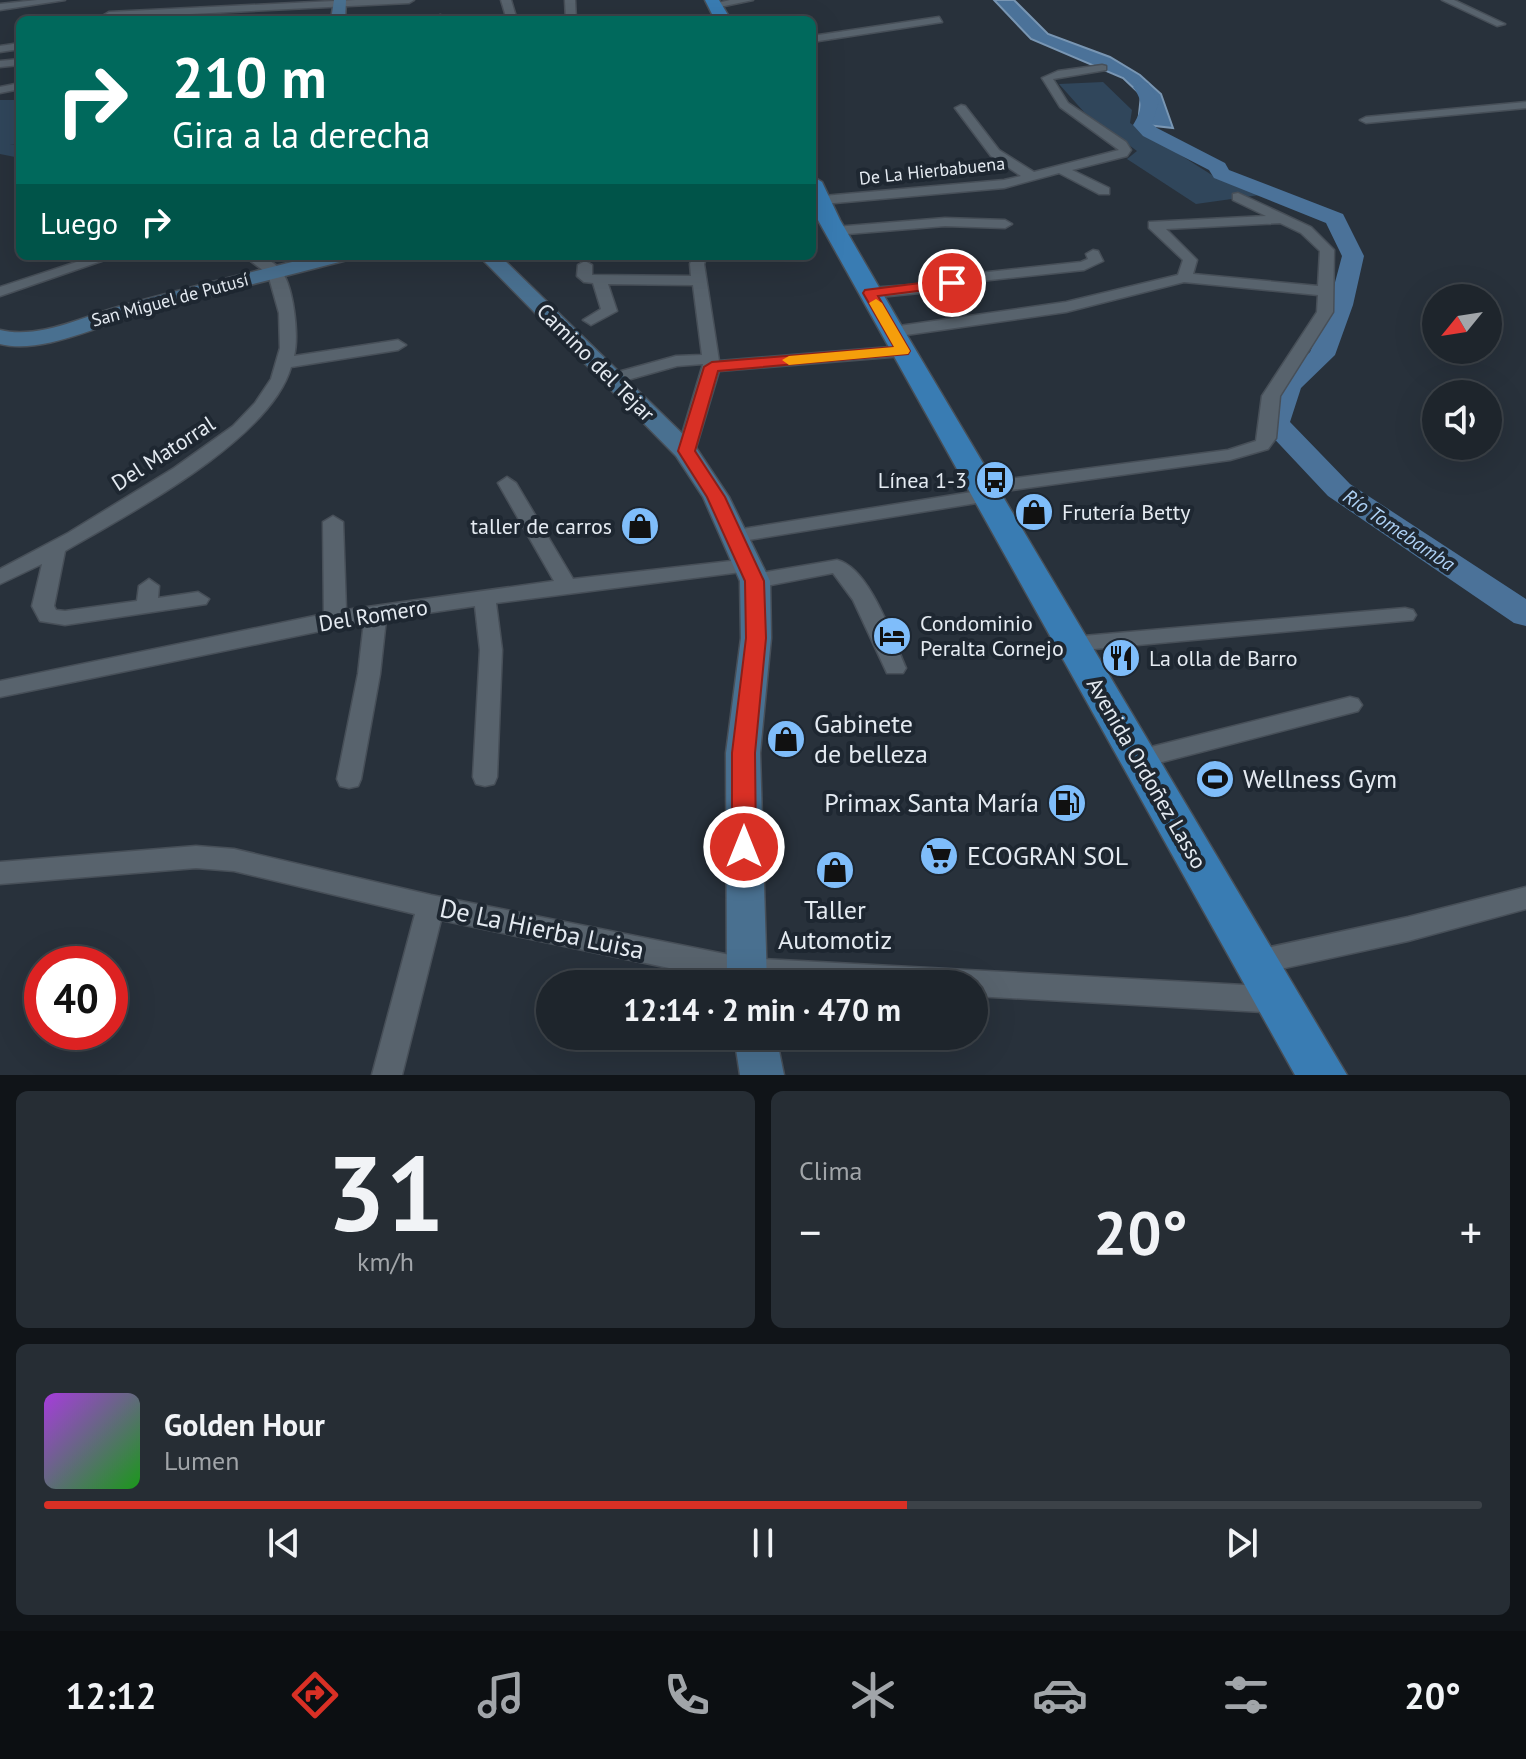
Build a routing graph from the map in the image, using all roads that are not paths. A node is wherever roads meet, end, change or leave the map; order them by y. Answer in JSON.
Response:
{"nodes":[{"id":1,"x":60,"y":0,"type":"edge"},
{"id":2,"x":123,"y":0,"type":"edge"},
{"id":3,"x":409,"y":0,"type":"edge"},
{"id":4,"x":699,"y":0,"type":"edge"},
{"id":5,"x":748,"y":0,"type":"edge"},
{"id":6,"x":1447,"y":0,"type":"edge"},
{"id":7,"x":340,"y":2,"type":"edge"},
{"id":8,"x":0,"y":7,"type":"edge"},
{"id":9,"x":712,"y":8,"type":"edge"},
{"id":10,"x":108,"y":16,"type":"edge"},
{"id":11,"x":135,"y":16,"type":"edge"},
{"id":12,"x":939,"y":20,"type":"dead end"},
{"id":13,"x":1500,"y":24,"type":"dead end"},
{"id":14,"x":16,"y":37,"type":"edge"},
{"id":15,"x":8,"y":38,"type":"dead end"},
{"id":16,"x":816,"y":38,"type":"edge"},
{"id":17,"x":1102,"y":68,"type":"dead end"},
{"id":18,"x":1526,"y":105,"type":"edge"},
{"id":19,"x":961,"y":108,"type":"dead end"},
{"id":20,"x":1366,"y":120,"type":"dead end"},
{"id":21,"x":1060,"y":169,"type":"junction"},
{"id":22,"x":1032,"y":177,"type":"junction"},
{"id":23,"x":1104,"y":191,"type":"dead end"},
{"id":24,"x":1238,"y":197,"type":"dead end"},
{"id":25,"x":820,"y":206,"type":"edge"},
{"id":26,"x":1281,"y":219,"type":"junction"},
{"id":27,"x":1005,"y":224,"type":"dead end"},
{"id":28,"x":1093,"y":254,"type":"dead end"},
{"id":29,"x":97,"y":260,"type":"edge"},
{"id":30,"x":257,"y":260,"type":"edge"},
{"id":31,"x":324,"y":260,"type":"edge"},
{"id":32,"x":493,"y":260,"type":"edge"},
{"id":33,"x":698,"y":260,"type":"edge"},
{"id":34,"x":585,"y":265,"type":"dead end"},
{"id":35,"x":275,"y":272,"type":"junction"},
{"id":36,"x":1184,"y":278,"type":"junction"},
{"id":37,"x":599,"y":280,"type":"junction"},
{"id":38,"x":701,"y":281,"type":"junction"},
{"id":39,"x":1328,"y":291,"type":"junction"},
{"id":40,"x":0,"y":292,"type":"edge"},
{"id":41,"x":869,"y":293,"type":"junction"},
{"id":42,"x":591,"y":320,"type":"dead end"},
{"id":43,"x":0,"y":337,"type":"edge"},
{"id":44,"x":897,"y":341,"type":"junction"},
{"id":45,"x":398,"y":345,"type":"dead end"},
{"id":46,"x":283,"y":363,"type":"junction"},
{"id":47,"x":711,"y":363,"type":"junction"},
{"id":48,"x":613,"y":379,"type":"junction"},
{"id":49,"x":686,"y":451,"type":"junction"},
{"id":50,"x":507,"y":483,"type":"dead end"},
{"id":51,"x":987,"y":492,"type":"junction"},
{"id":52,"x":333,"y":522,"type":"dead end"},
{"id":53,"x":55,"y":551,"type":"junction"},
{"id":54,"x":747,"y":561,"type":"junction"},
{"id":55,"x":0,"y":577,"type":"edge"},
{"id":56,"x":567,"y":586,"type":"junction"},
{"id":57,"x":485,"y":598,"type":"junction"},
{"id":58,"x":198,"y":599,"type":"dead end"},
{"id":59,"x":376,"y":613,"type":"junction"},
{"id":60,"x":1405,"y":615,"type":"dead end"},
{"id":61,"x":335,"y":619,"type":"junction"},
{"id":62,"x":1072,"y":644,"type":"junction"},
{"id":63,"x":895,"y":668,"type":"dead end"},
{"id":64,"x":0,"y":689,"type":"edge"},
{"id":65,"x":1350,"y":705,"type":"dead end"},
{"id":66,"x":1139,"y":759,"type":"junction"},
{"id":67,"x":485,"y":777,"type":"dead end"},
{"id":68,"x":349,"y":779,"type":"dead end"},
{"id":69,"x":0,"y":873,"type":"edge"},
{"id":70,"x":1526,"y":898,"type":"edge"},
{"id":71,"x":431,"y":906,"type":"junction"},
{"id":72,"x":1257,"y":962,"type":"junction"},
{"id":73,"x":711,"y":970,"type":"edge"},
{"id":74,"x":746,"y":970,"type":"edge"},
{"id":75,"x":988,"y":988,"type":"edge"},
{"id":76,"x":1279,"y":1000,"type":"junction"},
{"id":77,"x":758,"y":1050,"type":"edge"},
{"id":78,"x":387,"y":1075,"type":"edge"},
{"id":79,"x":762,"y":1075,"type":"edge"},
{"id":80,"x":1322,"y":1075,"type":"edge"}],
"edges":[{"from":1,"to":8,"type":"street"},
{"from":2,"to":10,"type":"street"},
{"from":3,"to":7,"type":"street"},
{"from":4,"to":9,"type":"main road"},
{"from":5,"to":9,"type":"street"},
{"from":6,"to":13,"type":"street"},
{"from":7,"to":11,"type":"street"},
{"from":12,"to":16,"type":"street"},
{"from":14,"to":15,"type":"street"},
{"from":17,"to":21,"type":"street","name":"De La Hierbabuena"},
{"from":18,"to":20,"type":"street"},
{"from":19,"to":22,"type":"street"},
{"from":21,"to":22,"type":"street","name":"De La Hierbabuena"},
{"from":21,"to":23,"type":"street"},
{"from":22,"to":25,"type":"street","name":"De La Hierbabuena"},
{"from":24,"to":26,"type":"street"},
{"from":25,"to":27,"type":"street"},
{"from":25,"to":41,"type":"main road","name":"Avenida Ordoñez Lasso"},
{"from":26,"to":36,"type":"street"},
{"from":26,"to":39,"type":"street"},
{"from":28,"to":41,"type":"street"},
{"from":29,"to":40,"type":"street"},
{"from":30,"to":35,"type":"street"},
{"from":31,"to":35,"type":"street","name":"San Miguel de Putusí"},
{"from":32,"to":48,"type":"street","name":"Camino del Tejar"},
{"from":33,"to":38,"type":"street"},
{"from":34,"to":37,"type":"street"},
{"from":35,"to":43,"type":"street","name":"San Miguel de Putusí"},
{"from":35,"to":46,"type":"street","name":"Del Matorral"},
{"from":36,"to":39,"type":"street"},
{"from":36,"to":44,"type":"street"},
{"from":37,"to":38,"type":"street"},
{"from":37,"to":42,"type":"street"},
{"from":38,"to":47,"type":"street"},
{"from":39,"to":51,"type":"street"},
{"from":41,"to":44,"type":"main road","name":"Avenida Ordoñez Lasso"},
{"from":44,"to":47,"type":"street"},
{"from":44,"to":51,"type":"main road","name":"Avenida Ordoñez Lasso"},
{"from":45,"to":46,"type":"street"},
{"from":46,"to":53,"type":"street","name":"Del Matorral"},
{"from":47,"to":48,"type":"street"},
{"from":47,"to":49,"type":"street"},
{"from":48,"to":49,"type":"street","name":"Camino del Tejar"},
{"from":49,"to":54,"type":"street","name":"Camino del Tejar"},
{"from":50,"to":56,"type":"street"},
{"from":51,"to":54,"type":"street"},
{"from":51,"to":62,"type":"main road","name":"Avenida Ordoñez Lasso"},
{"from":52,"to":61,"type":"street"},
{"from":53,"to":55,"type":"street","name":"Del Matorral"},
{"from":53,"to":58,"type":"street"},
{"from":54,"to":56,"type":"street","name":"Del Romero"},
{"from":54,"to":63,"type":"street"},
{"from":54,"to":74,"type":"street","name":"Camino del Tejar"},
{"from":56,"to":57,"type":"street","name":"Del Romero"},
{"from":57,"to":59,"type":"street","name":"Del Romero"},
{"from":57,"to":67,"type":"street"},
{"from":59,"to":61,"type":"street","name":"Del Romero"},
{"from":59,"to":68,"type":"street"},
{"from":60,"to":62,"type":"street"},
{"from":61,"to":64,"type":"street","name":"Del Romero"},
{"from":62,"to":66,"type":"main road","name":"Avenida Ordoñez Lasso"},
{"from":65,"to":66,"type":"street"},
{"from":66,"to":72,"type":"main road","name":"Avenida Ordoñez Lasso"},
{"from":69,"to":71,"type":"street","name":"De La Hierba Luisa"},
{"from":70,"to":72,"type":"street"},
{"from":71,"to":73,"type":"street","name":"De La Hierba Luisa"},
{"from":71,"to":78,"type":"street"},
{"from":72,"to":76,"type":"main road","name":"Avenida Ordoñez Lasso"},
{"from":75,"to":76,"type":"street","name":"De La Hierba Luisa"},
{"from":76,"to":80,"type":"main road","name":"Avenida Ordoñez Lasso"},
{"from":77,"to":79,"type":"street"}]}
